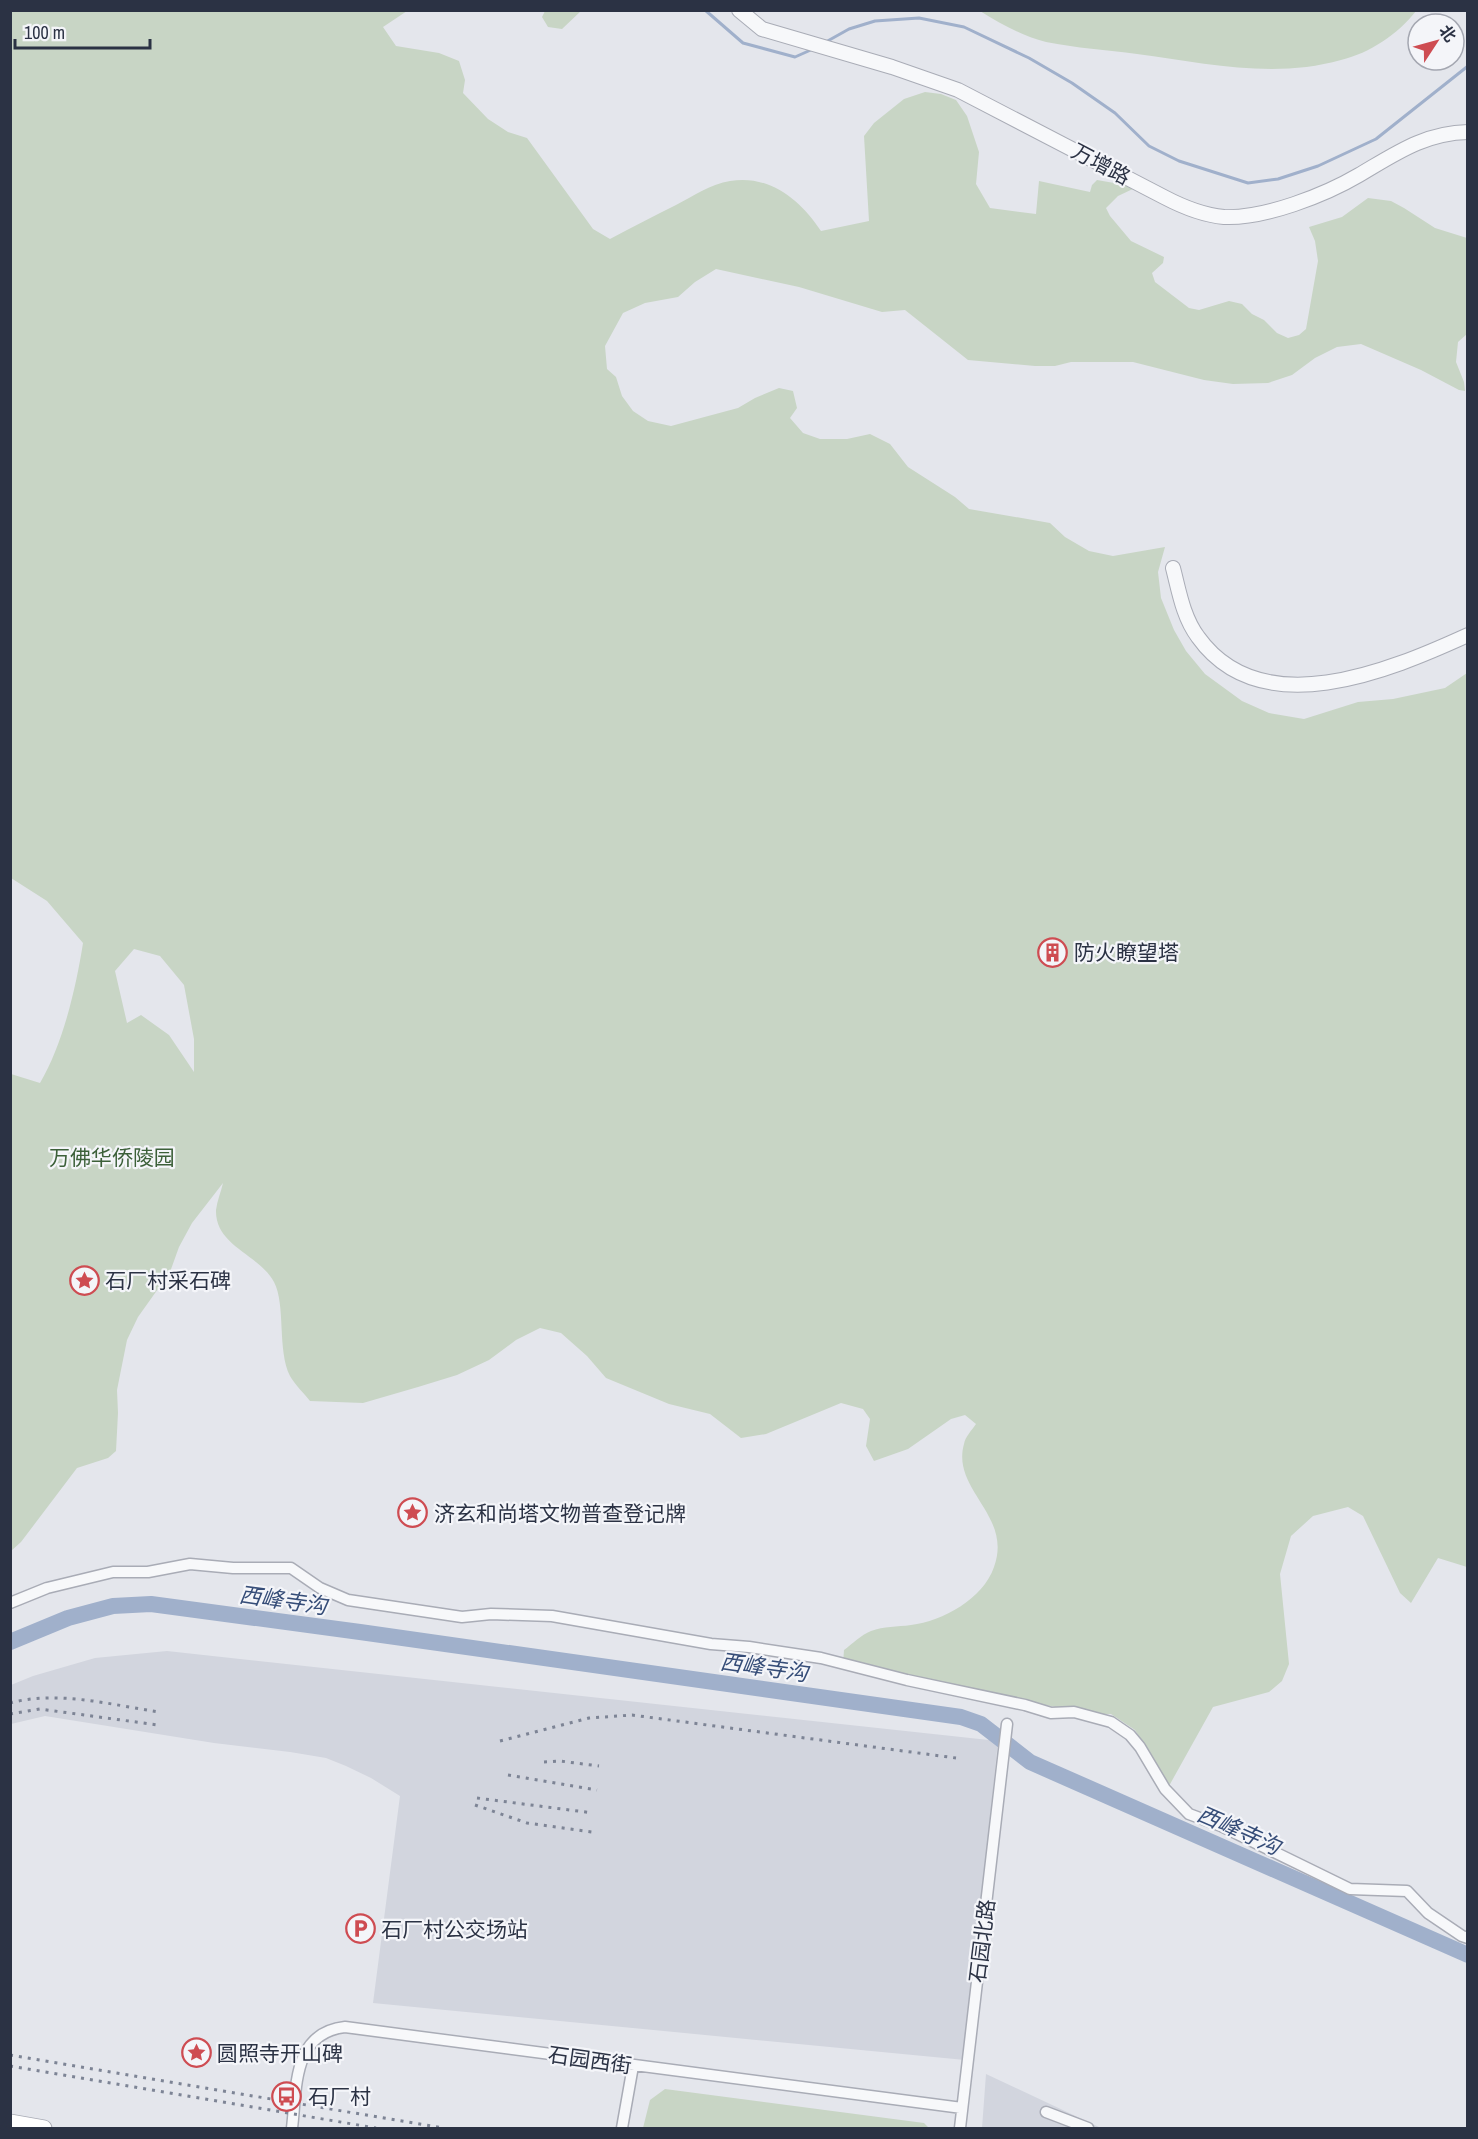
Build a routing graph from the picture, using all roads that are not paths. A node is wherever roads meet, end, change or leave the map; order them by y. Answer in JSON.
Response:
{"nodes":[{"id":1,"x":739,"y":10,"type":"edge"},
{"id":2,"x":1467,"y":132,"type":"edge"},
{"id":3,"x":1173,"y":568,"type":"dead end"},
{"id":4,"x":1467,"y":635,"type":"edge"},
{"id":5,"x":10,"y":1603,"type":"edge"},
{"id":6,"x":1007,"y":1724,"type":"dead end"},
{"id":7,"x":1467,"y":1938,"type":"edge"},
{"id":8,"x":633,"y":2066,"type":"junction"},
{"id":9,"x":962,"y":2108,"type":"junction"},
{"id":10,"x":1046,"y":2112,"type":"dead end"},
{"id":11,"x":10,"y":2122,"type":"edge"},
{"id":12,"x":44,"y":2128,"type":"edge"},
{"id":13,"x":292,"y":2128,"type":"edge"},
{"id":14,"x":622,"y":2128,"type":"edge"},
{"id":15,"x":960,"y":2128,"type":"edge"},
{"id":16,"x":1088,"y":2128,"type":"edge"}],
"edges":[{"from":1,"to":2,"type":"street","name":"万增路"},
{"from":3,"to":4,"type":"street"},
{"from":5,"to":7,"type":"street"},
{"from":6,"to":9,"type":"street","name":"石园北路"},
{"from":8,"to":9,"type":"street","name":"石园西街"},
{"from":8,"to":13,"type":"street","name":"石园西街"},
{"from":8,"to":14,"type":"street"},
{"from":9,"to":15,"type":"street","name":"石园北路"},
{"from":10,"to":16,"type":"street"},
{"from":11,"to":12,"type":"main road"}]}
